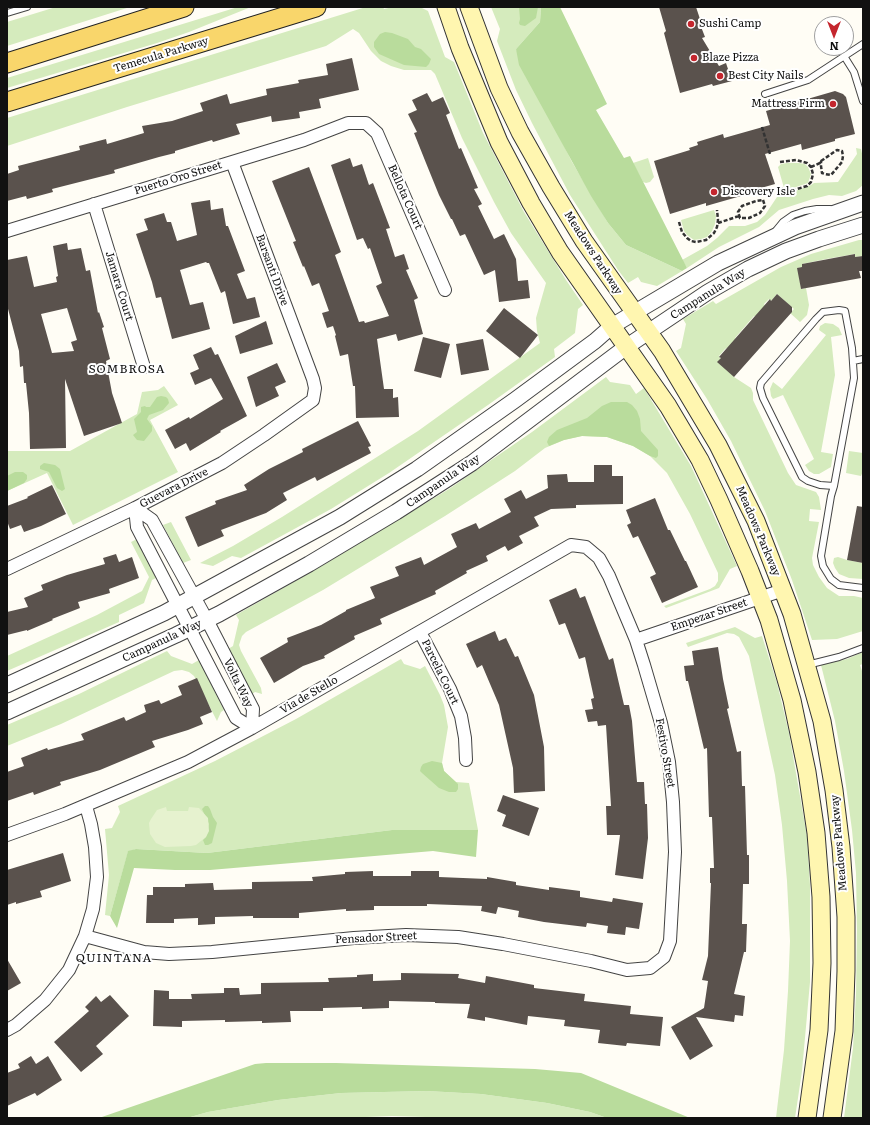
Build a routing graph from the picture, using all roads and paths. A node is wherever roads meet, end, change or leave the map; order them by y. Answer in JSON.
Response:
{"nodes":[{"id":1,"x":27,"y":7,"type":"edge"},
{"id":2,"x":184,"y":7,"type":"edge"},
{"id":3,"x":316,"y":7,"type":"edge"},
{"id":4,"x":446,"y":7,"type":"edge"},
{"id":5,"x":469,"y":7,"type":"edge"},
{"id":6,"x":7,"y":13,"type":"edge"},
{"id":7,"x":863,"y":44,"type":"edge"},
{"id":8,"x":854,"y":50,"type":"edge"},
{"id":9,"x":844,"y":56,"type":"joint"},
{"id":10,"x":7,"y":63,"type":"edge"},
{"id":11,"x":765,"y":94,"type":"dead end"},
{"id":12,"x":863,"y":100,"type":"edge"},
{"id":13,"x":7,"y":102,"type":"edge"},
{"id":14,"x":348,"y":123,"type":"joint"},
{"id":15,"x":762,"y":127,"type":"dead end"},
{"id":16,"x":770,"y":154,"type":"dead end"},
{"id":17,"x":822,"y":161,"type":"junction"},
{"id":18,"x":232,"y":162,"type":"junction"},
{"id":19,"x":780,"y":162,"type":"dead end"},
{"id":20,"x":811,"y":167,"type":"junction"},
{"id":21,"x":781,"y":188,"type":"dead end"},
{"id":22,"x":863,"y":203,"type":"edge"},
{"id":23,"x":94,"y":204,"type":"junction"},
{"id":24,"x":717,"y":210,"type":"dead end"},
{"id":25,"x":739,"y":216,"type":"junction"},
{"id":26,"x":679,"y":222,"type":"dead end"},
{"id":27,"x":718,"y":223,"type":"junction"},
{"id":28,"x":863,"y":225,"type":"edge"},
{"id":29,"x":7,"y":231,"type":"edge"},
{"id":30,"x":446,"y":290,"type":"dead end"},
{"id":31,"x":634,"y":313,"type":"junction"},
{"id":32,"x":612,"y":326,"type":"junction"},
{"id":33,"x":648,"y":331,"type":"junction"},
{"id":34,"x":626,"y":347,"type":"junction"},
{"id":35,"x":863,"y":359,"type":"edge"},
{"id":36,"x":853,"y":361,"type":"junction"},
{"id":37,"x":144,"y":367,"type":"dead end"},
{"id":38,"x":313,"y":379,"type":"joint"},
{"id":39,"x":834,"y":486,"type":"junction"},
{"id":40,"x":135,"y":508,"type":"junction"},
{"id":41,"x":599,"y":558,"type":"joint"},
{"id":42,"x":7,"y":569,"type":"edge"},
{"id":43,"x":863,"y":588,"type":"edge"},
{"id":44,"x":783,"y":590,"type":"junction"},
{"id":45,"x":194,"y":597,"type":"junction"},
{"id":46,"x":761,"y":598,"type":"junction"},
{"id":47,"x":178,"y":605,"type":"junction"},
{"id":48,"x":207,"y":620,"type":"junction"},
{"id":49,"x":190,"y":629,"type":"junction"},
{"id":50,"x":420,"y":632,"type":"junction"},
{"id":51,"x":636,"y":640,"type":"junction"},
{"id":52,"x":863,"y":648,"type":"edge"},
{"id":53,"x":807,"y":665,"type":"junction"},
{"id":54,"x":7,"y":685,"type":"edge"},
{"id":55,"x":7,"y":712,"type":"edge"},
{"id":56,"x":252,"y":728,"type":"junction"},
{"id":57,"x":466,"y":760,"type":"dead end"},
{"id":58,"x":86,"y":806,"type":"junction"},
{"id":59,"x":7,"y":835,"type":"edge"},
{"id":60,"x":85,"y":936,"type":"junction"},
{"id":61,"x":664,"y":957,"type":"joint"},
{"id":62,"x":7,"y":1030,"type":"edge"},
{"id":63,"x":807,"y":1118,"type":"edge"},
{"id":64,"x":832,"y":1118,"type":"edge"}],
"edges":[{"from":1,"to":6,"type":"lane"},
{"from":2,"to":10,"type":"main road"},
{"from":3,"to":13,"type":"main road","name":"Temecula Parkway"},
{"from":4,"to":32,"type":"main road","name":"Meadows Parkway"},
{"from":5,"to":31,"type":"main road","name":"Meadows Parkway"},
{"from":7,"to":8,"type":"lane"},
{"from":9,"to":11,"type":"lane"},
{"from":9,"to":12,"type":"lane"},
{"from":14,"to":18,"type":"street","name":"Puerto Oro Street"},
{"from":14,"to":30,"type":"street","name":"Bellota Court"},
{"from":15,"to":16,"type":"path"},
{"from":17,"to":17,"type":"path"},
{"from":17,"to":20,"type":"path"},
{"from":18,"to":23,"type":"street","name":"Puerto Oro Street"},
{"from":18,"to":38,"type":"street","name":"Barsanti Drive"},
{"from":19,"to":20,"type":"path"},
{"from":20,"to":21,"type":"path"},
{"from":22,"to":31,"type":"street","name":"Campanula Way"},
{"from":23,"to":29,"type":"street","name":"Puerto Oro Street"},
{"from":23,"to":37,"type":"street","name":"Jamara Court"},
{"from":24,"to":27,"type":"path"},
{"from":25,"to":25,"type":"path"},
{"from":25,"to":27,"type":"path"},
{"from":26,"to":27,"type":"path"},
{"from":28,"to":33,"type":"street","name":"Campanula Way"},
{"from":31,"to":32,"type":"street","name":"Campanula Way"},
{"from":31,"to":33,"type":"main road","name":"Meadows Parkway"},
{"from":32,"to":34,"type":"main road","name":"Meadows Parkway"},
{"from":32,"to":45,"type":"street","name":"Campanula Way"},
{"from":33,"to":34,"type":"street","name":"Campanula Way"},
{"from":33,"to":44,"type":"main road","name":"Meadows Parkway"},
{"from":34,"to":46,"type":"main road","name":"Meadows Parkway"},
{"from":34,"to":48,"type":"street","name":"Campanula Way"},
{"from":35,"to":36,"type":"lane"},
{"from":36,"to":39,"type":"lane"},
{"from":36,"to":39,"type":"lane"},
{"from":38,"to":40,"type":"street","name":"Guevara Drive"},
{"from":39,"to":43,"type":"lane"},
{"from":40,"to":42,"type":"street","name":"Guevara Drive"},
{"from":40,"to":45,"type":"street","name":"Volta Way"},
{"from":40,"to":47,"type":"street","name":"Volta Way"},
{"from":41,"to":50,"type":"street","name":"Via de Stello"},
{"from":41,"to":51,"type":"street","name":"Festivo Street"},
{"from":44,"to":46,"type":"street","name":"Empezar Street"},
{"from":44,"to":53,"type":"main road","name":"Meadows Parkway"},
{"from":45,"to":47,"type":"street","name":"Campanula Way"},
{"from":45,"to":48,"type":"street","name":"Volta Way"},
{"from":46,"to":51,"type":"street","name":"Empezar Street"},
{"from":46,"to":63,"type":"main road","name":"Meadows Parkway"},
{"from":47,"to":49,"type":"street","name":"Volta Way"},
{"from":47,"to":54,"type":"street","name":"Campanula Way"},
{"from":48,"to":49,"type":"street","name":"Campanula Way"},
{"from":48,"to":56,"type":"street","name":"Volta Way"},
{"from":49,"to":55,"type":"street","name":"Campanula Way"},
{"from":49,"to":56,"type":"street","name":"Volta Way"},
{"from":50,"to":56,"type":"street","name":"Via de Stello"},
{"from":50,"to":57,"type":"street","name":"Parcela Court"},
{"from":51,"to":61,"type":"street","name":"Festivo Street"},
{"from":52,"to":53,"type":"lane"},
{"from":53,"to":64,"type":"main road","name":"Meadows Parkway"},
{"from":56,"to":58,"type":"street","name":"Via de Stello"},
{"from":58,"to":59,"type":"street","name":"Via de Stello"},
{"from":58,"to":60,"type":"street"},
{"from":60,"to":61,"type":"street","name":"Pensador Street"},
{"from":60,"to":62,"type":"street"}]}
